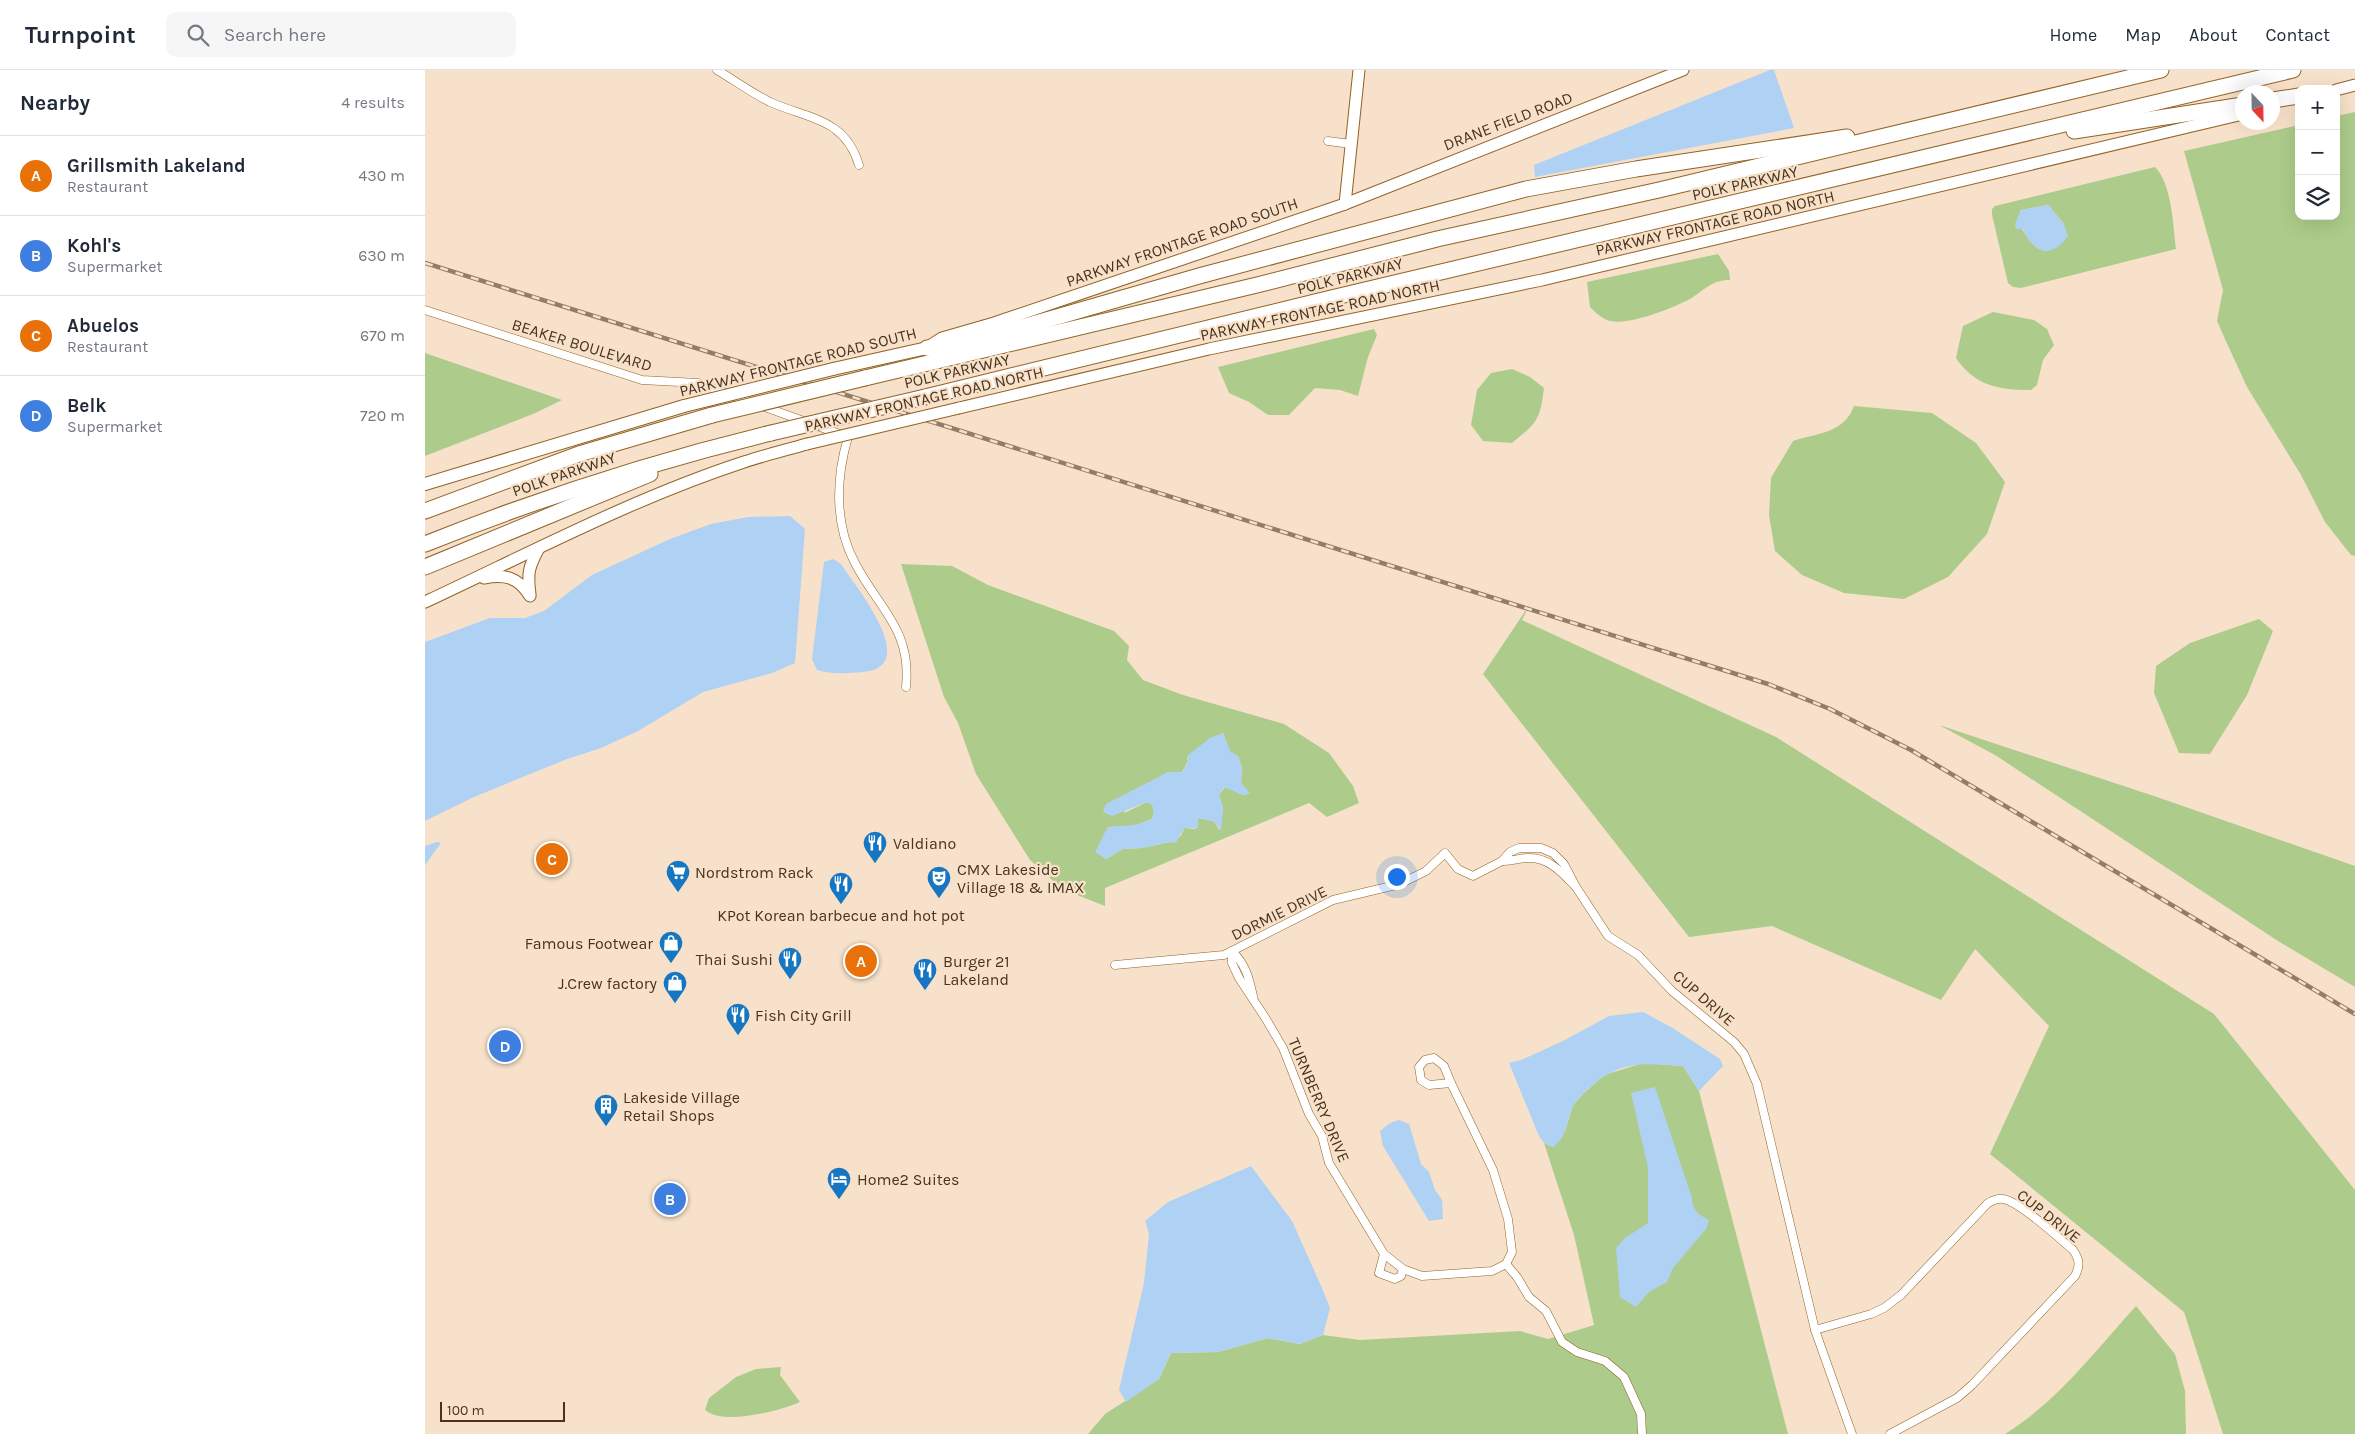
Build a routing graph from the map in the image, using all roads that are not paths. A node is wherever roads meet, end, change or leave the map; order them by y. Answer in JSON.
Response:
{"nodes":[{"id":1,"x":1359,"y":70,"type":"edge"},
{"id":2,"x":1683,"y":70,"type":"edge"},
{"id":3,"x":2161,"y":70,"type":"edge"},
{"id":4,"x":2293,"y":70,"type":"edge"},
{"id":5,"x":719,"y":71,"type":"edge"},
{"id":6,"x":2355,"y":85,"type":"edge"},
{"id":7,"x":2340,"y":89,"type":"edge"},
{"id":8,"x":2295,"y":98,"type":"edge"},
{"id":9,"x":2280,"y":99,"type":"edge"},
{"id":10,"x":2295,"y":99,"type":"edge"},
{"id":11,"x":2280,"y":104,"type":"edge"},
{"id":12,"x":2235,"y":106,"type":"edge"},
{"id":13,"x":2235,"y":116,"type":"edge"},
{"id":14,"x":1949,"y":120,"type":"junction"},
{"id":15,"x":1328,"y":141,"type":"dead end"},
{"id":16,"x":1351,"y":144,"type":"junction"},
{"id":17,"x":1963,"y":149,"type":"junction"},
{"id":18,"x":859,"y":165,"type":"dead end"},
{"id":19,"x":1345,"y":204,"type":"junction"},
{"id":20,"x":425,"y":310,"type":"edge"},
{"id":21,"x":927,"y":348,"type":"junction"},
{"id":22,"x":722,"y":444,"type":"junction"},
{"id":23,"x":425,"y":484,"type":"edge"},
{"id":24,"x":425,"y":511,"type":"edge"},
{"id":25,"x":425,"y":544,"type":"edge"},
{"id":26,"x":539,"y":548,"type":"junction"},
{"id":27,"x":425,"y":567,"type":"edge"},
{"id":28,"x":472,"y":580,"type":"junction"},
{"id":29,"x":425,"y":602,"type":"edge"},
{"id":30,"x":907,"y":687,"type":"dead end"},
{"id":31,"x":1537,"y":848,"type":"junction"},
{"id":32,"x":1536,"y":858,"type":"junction"},
{"id":33,"x":1502,"y":861,"type":"junction"},
{"id":34,"x":1576,"y":887,"type":"junction"},
{"id":35,"x":1232,"y":951,"type":"junction"},
{"id":36,"x":1115,"y":965,"type":"dead end"},
{"id":37,"x":1451,"y":1083,"type":"junction"},
{"id":38,"x":1385,"y":1254,"type":"junction"},
{"id":39,"x":1505,"y":1264,"type":"junction"},
{"id":40,"x":1403,"y":1269,"type":"junction"},
{"id":41,"x":1815,"y":1330,"type":"junction"},
{"id":42,"x":1642,"y":1434,"type":"edge"},
{"id":43,"x":1852,"y":1434,"type":"edge"},
{"id":44,"x":1890,"y":1434,"type":"edge"}],
"edges":[{"from":1,"to":16,"type":"main road"},
{"from":2,"to":19,"type":"main road","name":"DRANE FIELD ROAD"},
{"from":3,"to":14,"type":"highway","name":"POLK PARKWAY"},
{"from":4,"to":17,"type":"highway","name":"POLK PARKWAY"},
{"from":5,"to":18,"type":"street"},
{"from":6,"to":7,"type":"main road"},
{"from":8,"to":9,"type":"highway"},
{"from":10,"to":11,"type":"main road"},
{"from":12,"to":17,"type":"highway"},
{"from":13,"to":26,"type":"main road","name":"PARKWAY FRONTAGE ROAD NORTH","bridge":true},
{"from":14,"to":21,"type":"highway"},
{"from":14,"to":24,"type":"highway","name":"POLK PARKWAY","bridge":true},
{"from":15,"to":16,"type":"street"},
{"from":16,"to":19,"type":"main road"},
{"from":17,"to":22,"type":"highway","name":"POLK PARKWAY","bridge":true},
{"from":19,"to":21,"type":"main road","name":"PARKWAY FRONTAGE ROAD SOUTH"},
{"from":20,"to":30,"type":"street","name":"BEAKER BOULEVARD"},
{"from":21,"to":23,"type":"main road","name":"PARKWAY FRONTAGE ROAD SOUTH","bridge":true},
{"from":22,"to":25,"type":"highway","name":"POLK PARKWAY"},
{"from":22,"to":27,"type":"highway"},
{"from":26,"to":28,"type":"main road","name":"PARKWAY FRONTAGE ROAD NORTH"},
{"from":26,"to":28,"type":"main road"},
{"from":28,"to":29,"type":"main road","name":"PARKWAY FRONTAGE ROAD NORTH"},
{"from":31,"to":32,"type":"street"},
{"from":31,"to":33,"type":"street"},
{"from":31,"to":34,"type":"street"},
{"from":32,"to":33,"type":"street"},
{"from":32,"to":34,"type":"street"},
{"from":33,"to":35,"type":"street","name":"DORMIE DRIVE"},
{"from":34,"to":41,"type":"street","name":"CUP DRIVE"},
{"from":35,"to":36,"type":"street","name":"DORMIE DRIVE"},
{"from":35,"to":38,"type":"street","name":"TURNBERRY DRIVE"},
{"from":37,"to":37,"type":"street"},
{"from":37,"to":39,"type":"street"},
{"from":38,"to":40,"type":"street","name":"TURNBERRY DRIVE"},
{"from":38,"to":40,"type":"street"},
{"from":39,"to":40,"type":"street","name":"TURNBERRY DRIVE"},
{"from":39,"to":42,"type":"street"},
{"from":41,"to":43,"type":"street","name":"CUP DRIVE"},
{"from":41,"to":44,"type":"street","name":"CUP DRIVE"}]}
